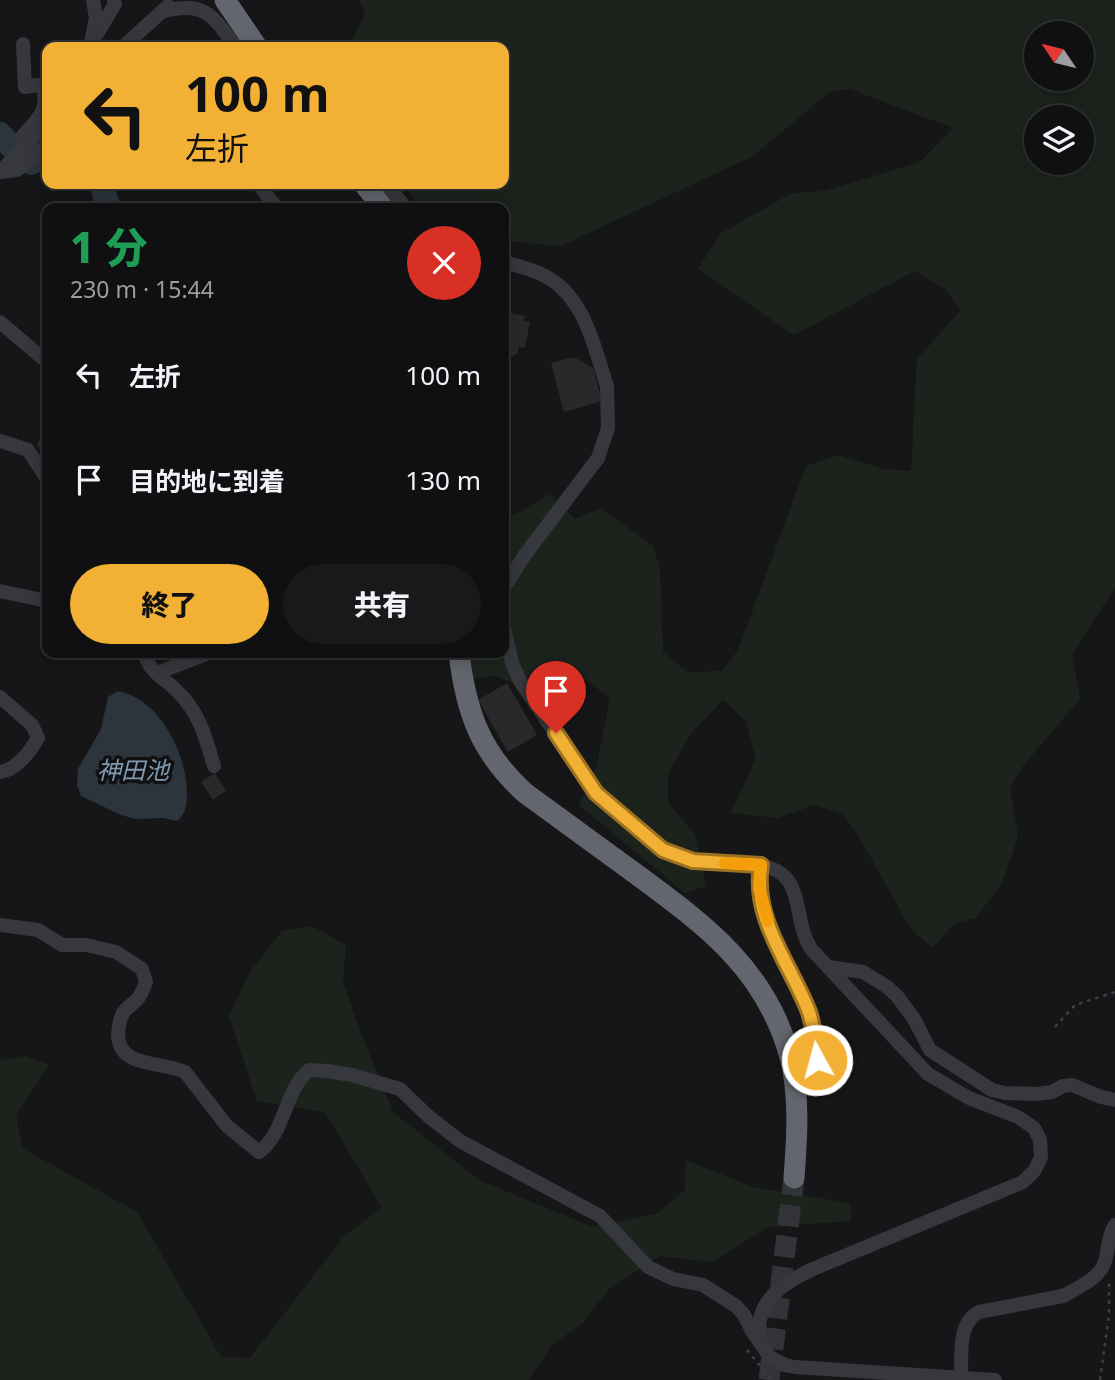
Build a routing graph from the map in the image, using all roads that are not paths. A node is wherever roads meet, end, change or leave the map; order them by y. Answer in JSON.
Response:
{"nodes":[{"id":1,"x":93,"y":0,"type":"edge"},
{"id":2,"x":114,"y":0,"type":"edge"},
{"id":3,"x":175,"y":0,"type":"edge"},
{"id":4,"x":225,"y":0,"type":"edge"},
{"id":5,"x":161,"y":12,"type":"junction"},
{"id":6,"x":91,"y":42,"type":"edge"},
{"id":7,"x":92,"y":42,"type":"edge"},
{"id":8,"x":128,"y":42,"type":"edge"},
{"id":9,"x":232,"y":42,"type":"edge"},
{"id":10,"x":254,"y":42,"type":"edge"},
{"id":11,"x":23,"y":44,"type":"dead end"},
{"id":12,"x":42,"y":87,"type":"edge"},
{"id":13,"x":42,"y":112,"type":"edge"},
{"id":14,"x":42,"y":128,"type":"edge"},
{"id":15,"x":26,"y":145,"type":"junction"},
{"id":16,"x":42,"y":149,"type":"edge"},
{"id":17,"x":0,"y":172,"type":"edge"},
{"id":18,"x":368,"y":189,"type":"edge"},
{"id":19,"x":390,"y":189,"type":"edge"},
{"id":20,"x":379,"y":203,"type":"edge"},
{"id":21,"x":402,"y":203,"type":"edge"},
{"id":22,"x":509,"y":264,"type":"edge"},
{"id":23,"x":0,"y":322,"type":"edge"},
{"id":24,"x":42,"y":358,"type":"edge"},
{"id":25,"x":0,"y":441,"type":"edge"},
{"id":26,"x":42,"y":471,"type":"edge"},
{"id":27,"x":509,"y":580,"type":"edge"},
{"id":28,"x":0,"y":591,"type":"edge"},
{"id":29,"x":42,"y":600,"type":"edge"},
{"id":30,"x":509,"y":650,"type":"edge"},
{"id":31,"x":146,"y":658,"type":"edge"},
{"id":32,"x":196,"y":658,"type":"edge"},
{"id":33,"x":460,"y":658,"type":"edge"},
{"id":34,"x":157,"y":673,"type":"junction"},
{"id":35,"x":0,"y":696,"type":"edge"},
{"id":36,"x":214,"y":766,"type":"dead end"},
{"id":37,"x":0,"y":772,"type":"edge"},
{"id":38,"x":761,"y":865,"type":"junction"},
{"id":39,"x":0,"y":925,"type":"edge"},
{"id":40,"x":828,"y":967,"type":"junction"},
{"id":41,"x":795,"y":1088,"type":"junction"},
{"id":42,"x":1115,"y":1100,"type":"edge"},
{"id":43,"x":793,"y":1178,"type":"tunnel mouth"},
{"id":44,"x":1115,"y":1225,"type":"edge"},
{"id":45,"x":760,"y":1341,"type":"junction"},
{"id":46,"x":961,"y":1377,"type":"junction"},
{"id":47,"x":995,"y":1380,"type":"edge"}],
"edges":[{"from":1,"to":6,"type":"street"},
{"from":2,"to":7,"type":"street"},
{"from":3,"to":5,"type":"street"},
{"from":4,"to":10,"type":"highway"},
{"from":5,"to":8,"type":"street"},
{"from":5,"to":9,"type":"street"},
{"from":11,"to":12,"type":"street"},
{"from":13,"to":15,"type":"street"},
{"from":14,"to":15,"type":"street"},
{"from":15,"to":17,"type":"street"},
{"from":16,"to":17,"type":"street"},
{"from":18,"to":20,"type":"highway"},
{"from":19,"to":21,"type":"street"},
{"from":22,"to":27,"type":"street"},
{"from":23,"to":24,"type":"street"},
{"from":25,"to":26,"type":"street"},
{"from":28,"to":29,"type":"street"},
{"from":30,"to":38,"type":"street"},
{"from":31,"to":34,"type":"street"},
{"from":32,"to":34,"type":"street"},
{"from":33,"to":41,"type":"highway"},
{"from":34,"to":36,"type":"street"},
{"from":35,"to":37,"type":"street"},
{"from":38,"to":40,"type":"street"},
{"from":38,"to":41,"type":"street"},
{"from":39,"to":45,"type":"street"},
{"from":40,"to":42,"type":"street"},
{"from":40,"to":45,"type":"street"},
{"from":41,"to":43,"type":"highway"},
{"from":44,"to":46,"type":"street"},
{"from":45,"to":46,"type":"street"},
{"from":46,"to":47,"type":"street"}]}
